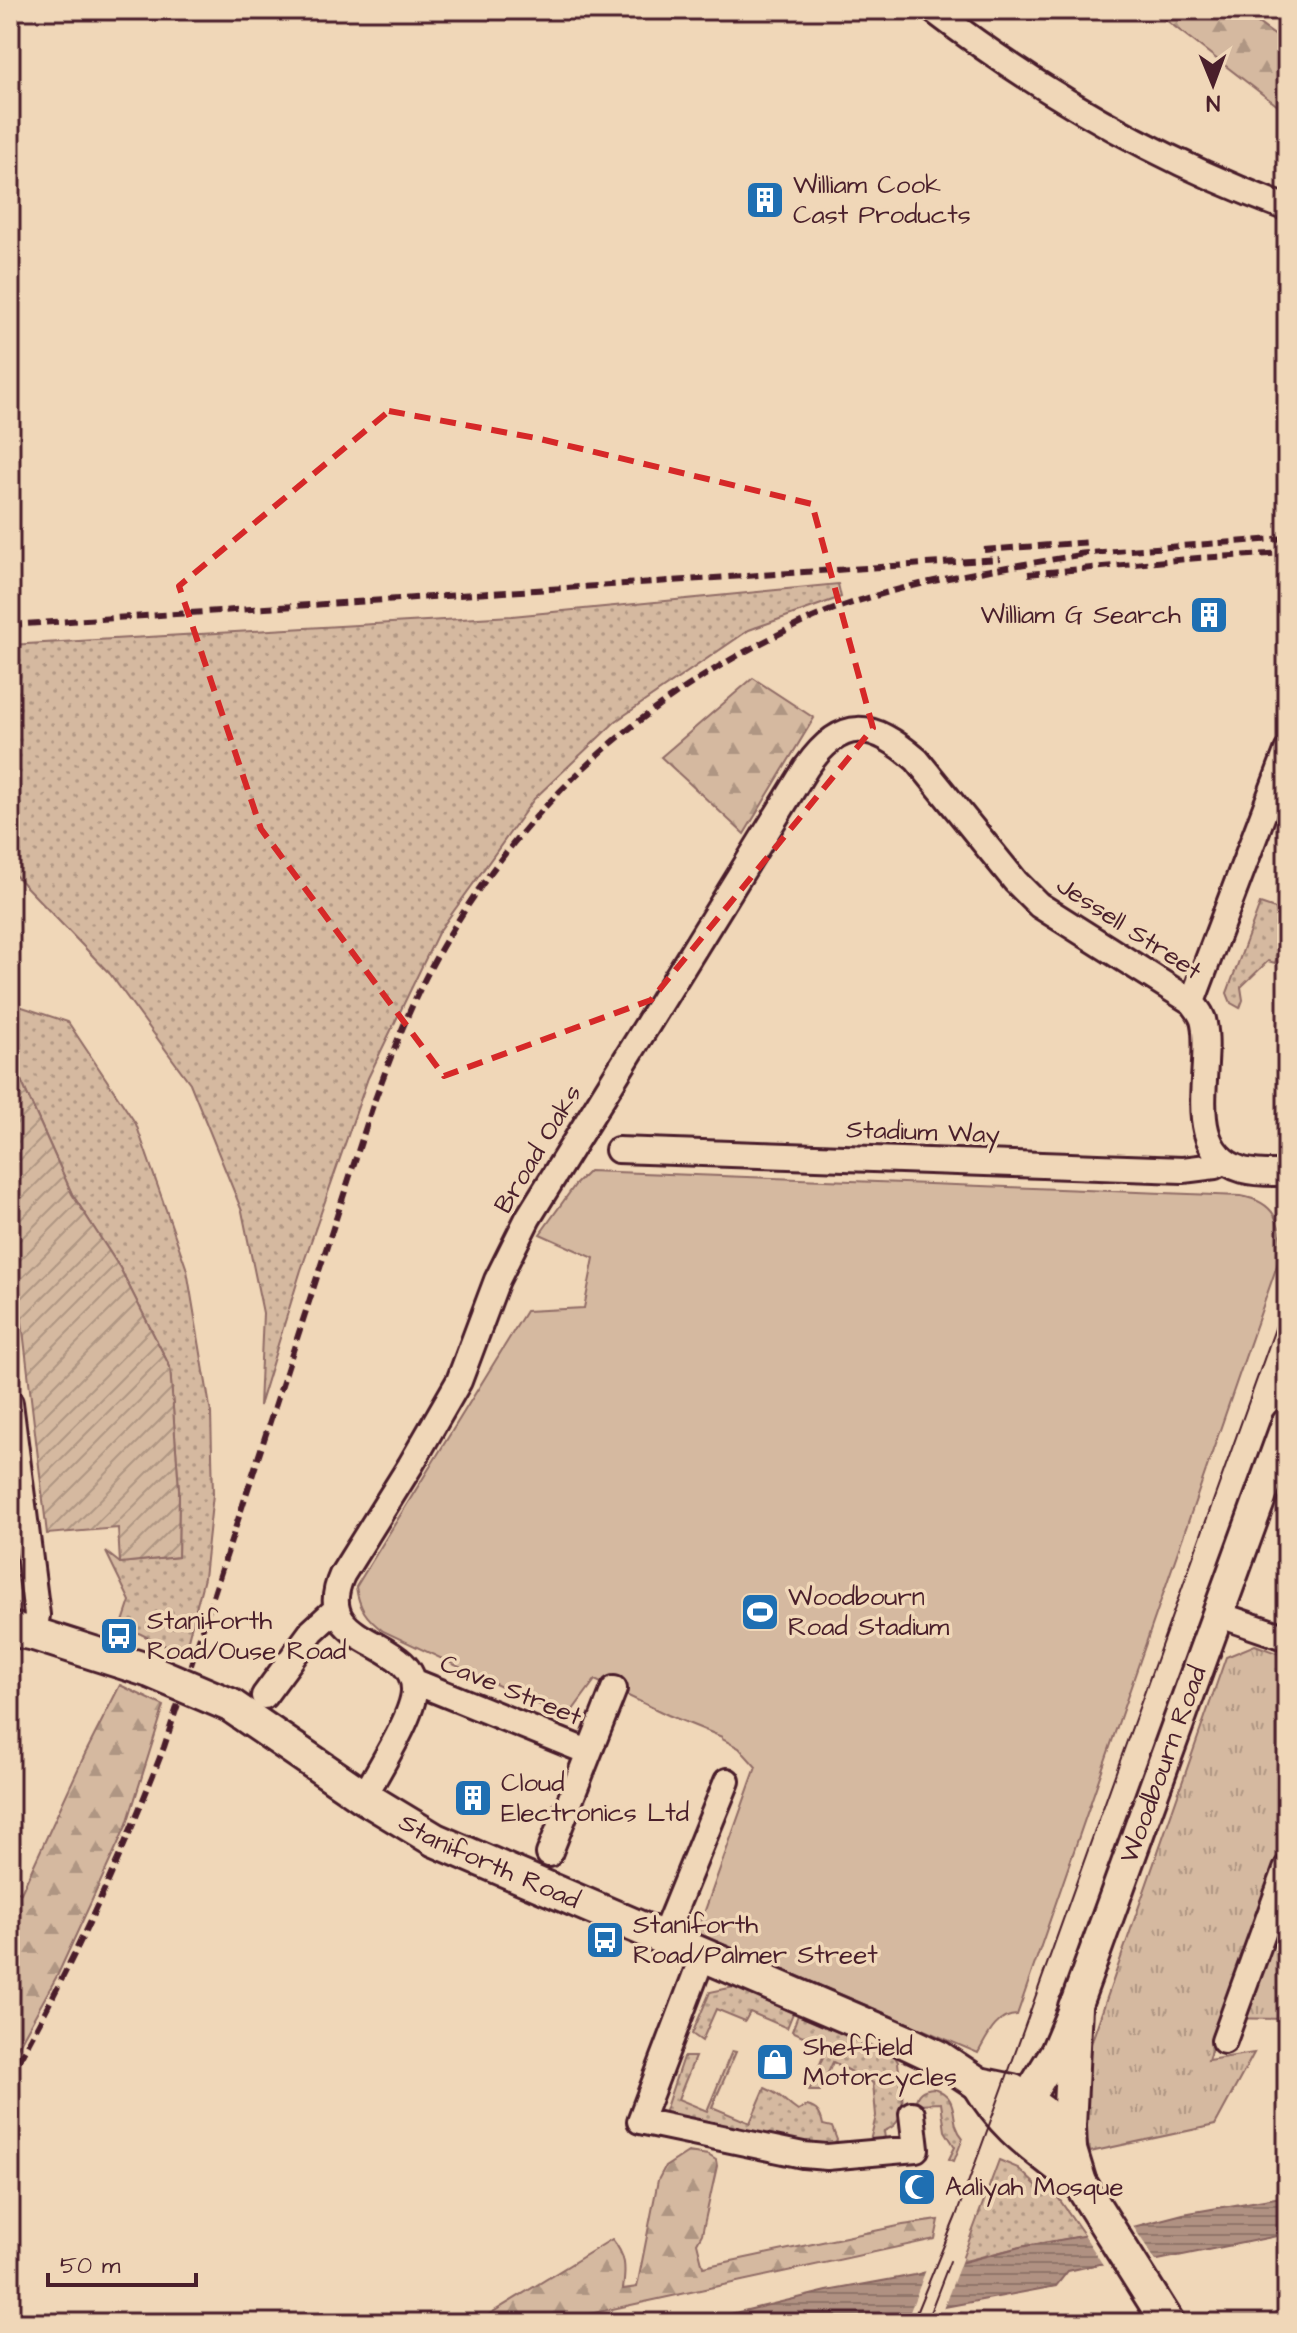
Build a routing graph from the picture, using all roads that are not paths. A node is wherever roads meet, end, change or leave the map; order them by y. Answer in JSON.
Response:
{"nodes":[{"id":1,"x":933,"y":10,"type":"edge"},
{"id":2,"x":1287,"y":208,"type":"edge"},
{"id":3,"x":831,"y":738,"type":"joint"},
{"id":4,"x":1287,"y":751,"type":"edge"},
{"id":5,"x":1192,"y":1002,"type":"junction"},
{"id":6,"x":618,"y":1150,"type":"dead end"},
{"id":7,"x":1224,"y":1161,"type":"junction"},
{"id":8,"x":1287,"y":1173,"type":"edge"},
{"id":9,"x":10,"y":1403,"type":"edge"},
{"id":10,"x":1287,"y":1424,"type":"edge"},
{"id":11,"x":14,"y":1454,"type":"edge"},
{"id":12,"x":336,"y":1609,"type":"junction"},
{"id":13,"x":1217,"y":1614,"type":"junction"},
{"id":14,"x":22,"y":1631,"type":"edge"},
{"id":15,"x":1287,"y":1638,"type":"edge"},
{"id":16,"x":413,"y":1681,"type":"junction"},
{"id":17,"x":614,"y":1689,"type":"dead end"},
{"id":18,"x":264,"y":1696,"type":"dead end"},
{"id":19,"x":588,"y":1752,"type":"junction"},
{"id":20,"x":727,"y":1781,"type":"dead end"},
{"id":21,"x":364,"y":1797,"type":"junction"},
{"id":22,"x":549,"y":1854,"type":"dead end"},
{"id":23,"x":1287,"y":1867,"type":"edge"},
{"id":24,"x":663,"y":1938,"type":"junction"},
{"id":25,"x":703,"y":1955,"type":"junction"},
{"id":26,"x":1075,"y":2007,"type":"junction"},
{"id":27,"x":1224,"y":2041,"type":"dead end"},
{"id":28,"x":987,"y":2097,"type":"junction"},
{"id":29,"x":1027,"y":2099,"type":"junction"},
{"id":30,"x":912,"y":2114,"type":"dead end"},
{"id":31,"x":1070,"y":2166,"type":"junction"},
{"id":32,"x":1168,"y":2323,"type":"edge"}],
"edges":[{"from":1,"to":2,"type":"street"},
{"from":3,"to":5,"type":"street","name":"Jessell Street"},
{"from":3,"to":12,"type":"street","name":"Broad Oaks"},
{"from":4,"to":5,"type":"street"},
{"from":5,"to":7,"type":"street","name":"Jessell Street"},
{"from":6,"to":7,"type":"street","name":"Stadium Way"},
{"from":7,"to":8,"type":"street"},
{"from":9,"to":11,"type":"street"},
{"from":10,"to":13,"type":"street","name":"Woodbourn Road"},
{"from":11,"to":14,"type":"street"},
{"from":12,"to":16,"type":"street"},
{"from":12,"to":18,"type":"street"},
{"from":13,"to":15,"type":"street"},
{"from":13,"to":26,"type":"street","name":"Woodbourn Road"},
{"from":14,"to":21,"type":"main road","name":"Staniforth Road","bridge":true},
{"from":16,"to":19,"type":"street","name":"Cave Street"},
{"from":16,"to":21,"type":"street"},
{"from":17,"to":19,"type":"street"},
{"from":19,"to":22,"type":"street"},
{"from":20,"to":24,"type":"street"},
{"from":21,"to":24,"type":"main road","name":"Staniforth Road"},
{"from":23,"to":27,"type":"street"},
{"from":24,"to":25,"type":"main road","name":"Staniforth Road"},
{"from":25,"to":28,"type":"main road","name":"Staniforth Road"},
{"from":25,"to":30,"type":"street"},
{"from":26,"to":29,"type":"street","name":"Woodbourn Road"},
{"from":26,"to":31,"type":"main road"},
{"from":28,"to":29,"type":"main road"},
{"from":28,"to":31,"type":"main road","name":"Staniforth Road"},
{"from":29,"to":31,"type":"main road","name":"Staniforth Road"},
{"from":31,"to":32,"type":"main road","name":"Staniforth Road"}]}
